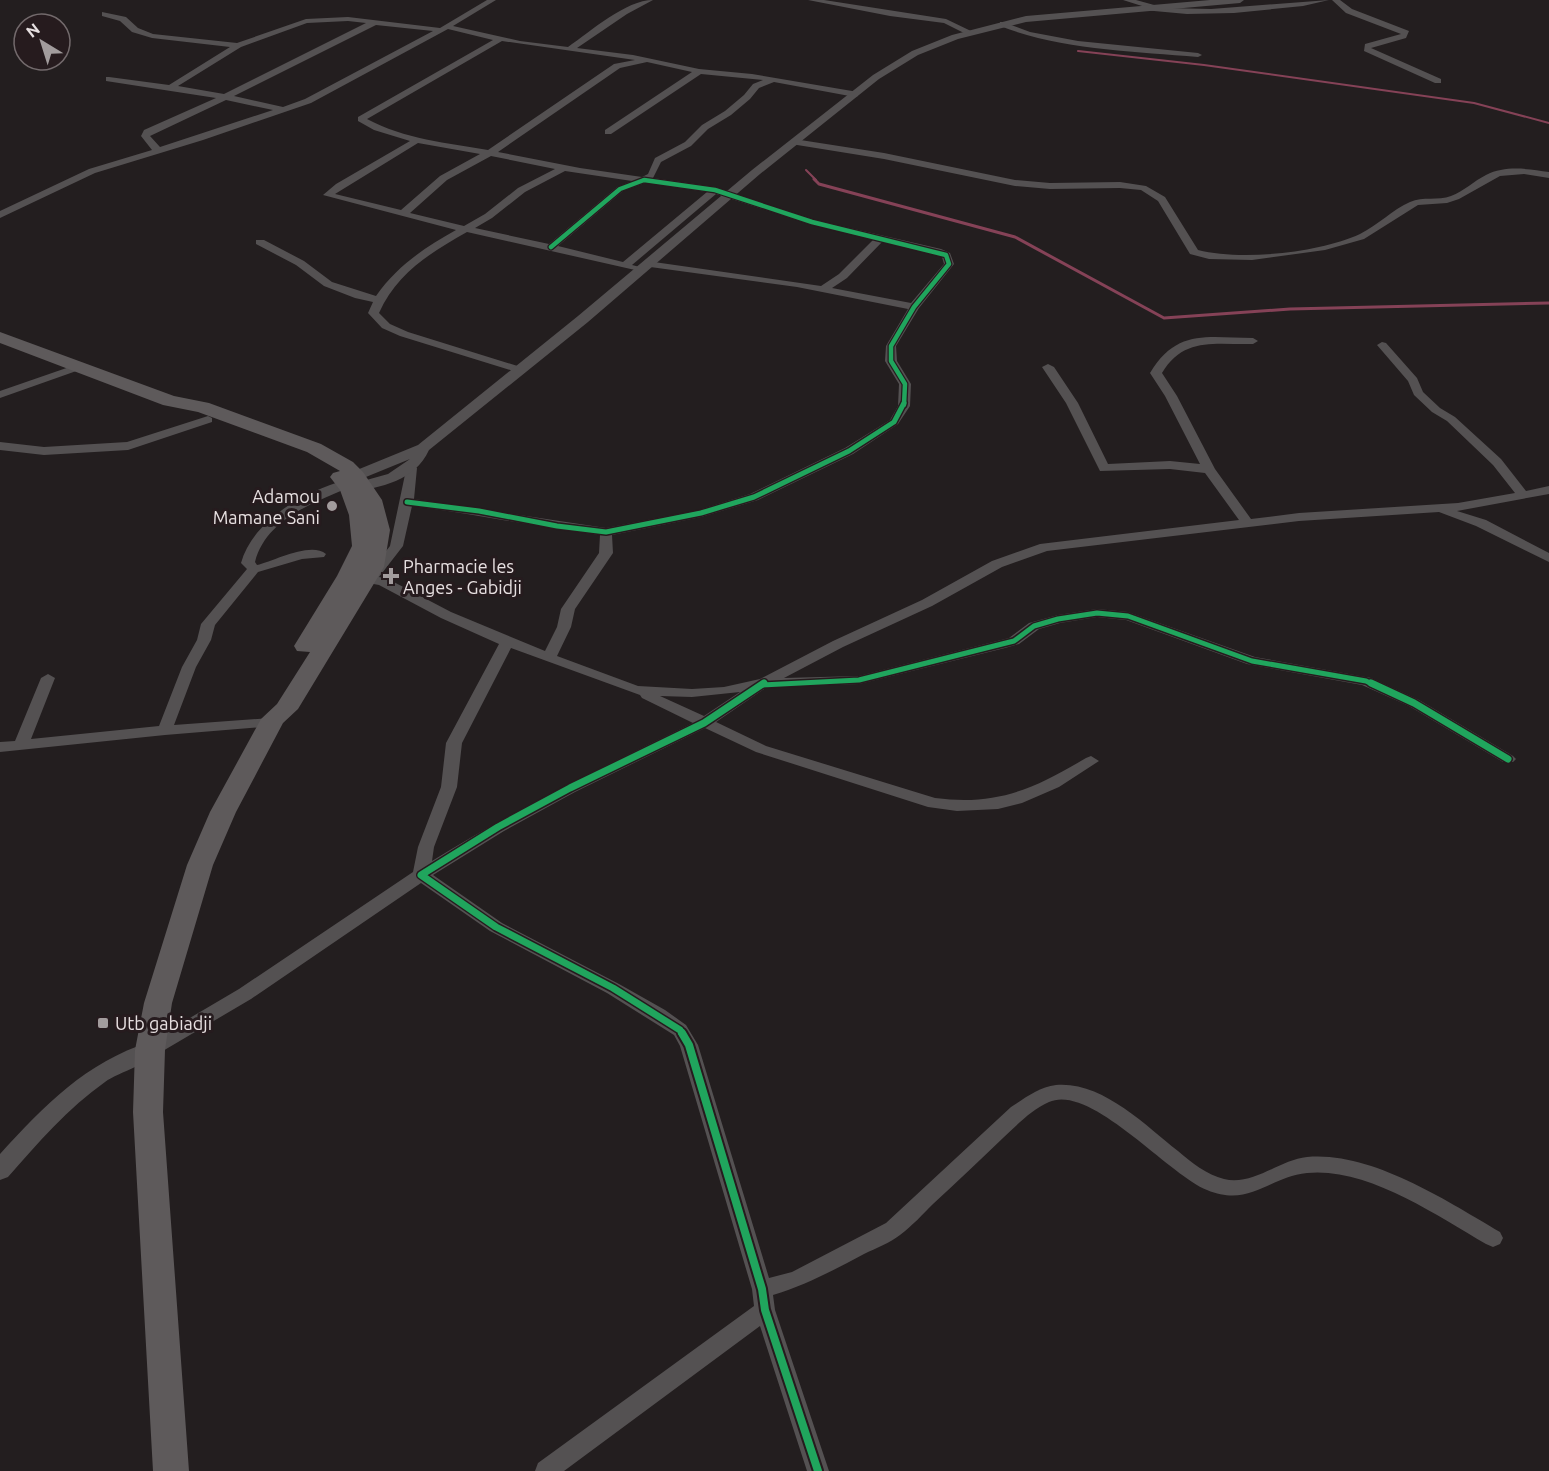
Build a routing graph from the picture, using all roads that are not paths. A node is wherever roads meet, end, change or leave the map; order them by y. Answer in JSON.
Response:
{"nodes":[{"id":1,"x":492,"y":0,"type":"edge"},
{"id":2,"x":649,"y":0,"type":"edge"},
{"id":3,"x":812,"y":0,"type":"edge"},
{"id":4,"x":1127,"y":0,"type":"edge"},
{"id":5,"x":1240,"y":0,"type":"edge"},
{"id":6,"x":1325,"y":0,"type":"edge"},
{"id":7,"x":1336,"y":0,"type":"edge"},
{"id":8,"x":1155,"y":6,"type":"junction"},
{"id":9,"x":1143,"y":8,"type":"junction"},
{"id":10,"x":105,"y":14,"type":"dead end"},
{"id":11,"x":377,"y":21,"type":"junction"},
{"id":12,"x":1003,"y":24,"type":"junction"},
{"id":13,"x":444,"y":29,"type":"junction"},
{"id":14,"x":969,"y":32,"type":"junction"},
{"id":15,"x":500,"y":39,"type":"junction"},
{"id":16,"x":238,"y":45,"type":"junction"},
{"id":17,"x":570,"y":49,"type":"junction"},
{"id":18,"x":1198,"y":55,"type":"dead end"},
{"id":19,"x":646,"y":60,"type":"junction"},
{"id":20,"x":699,"y":71,"type":"junction"},
{"id":21,"x":109,"y":79,"type":"dead end"},
{"id":22,"x":772,"y":80,"type":"junction"},
{"id":23,"x":1438,"y":81,"type":"dead end"},
{"id":24,"x":168,"y":89,"type":"junction"},
{"id":25,"x":855,"y":94,"type":"junction"},
{"id":26,"x":224,"y":97,"type":"junction"},
{"id":27,"x":284,"y":110,"type":"junction"},
{"id":28,"x":608,"y":132,"type":"dead end"},
{"id":29,"x":417,"y":140,"type":"junction"},
{"id":30,"x":794,"y":142,"type":"junction"},
{"id":31,"x":157,"y":150,"type":"junction"},
{"id":32,"x":490,"y":153,"type":"junction"},
{"id":33,"x":565,"y":167,"type":"junction"},
{"id":34,"x":1549,"y":175,"type":"edge"},
{"id":35,"x":644,"y":180,"type":"junction"},
{"id":36,"x":715,"y":190,"type":"junction"},
{"id":37,"x":731,"y":194,"type":"junction"},
{"id":38,"x":404,"y":213,"type":"junction"},
{"id":39,"x":0,"y":215,"type":"edge"},
{"id":40,"x":465,"y":229,"type":"junction"},
{"id":41,"x":881,"y":238,"type":"junction"},
{"id":42,"x":260,"y":242,"type":"dead end"},
{"id":43,"x":551,"y":247,"type":"junction"},
{"id":44,"x":625,"y":265,"type":"junction"},
{"id":45,"x":643,"y":267,"type":"junction"},
{"id":46,"x":823,"y":289,"type":"junction"},
{"id":47,"x":378,"y":300,"type":"junction"},
{"id":48,"x":914,"y":307,"type":"junction"},
{"id":49,"x":0,"y":337,"type":"edge"},
{"id":50,"x":1253,"y":341,"type":"dead end"},
{"id":51,"x":1382,"y":345,"type":"dead end"},
{"id":52,"x":78,"y":367,"type":"junction"},
{"id":53,"x":1048,"y":367,"type":"dead end"},
{"id":54,"x":520,"y":370,"type":"junction"},
{"id":55,"x":0,"y":394,"type":"edge"},
{"id":56,"x":170,"y":401,"type":"junction"},
{"id":57,"x":208,"y":420,"type":"junction"},
{"id":58,"x":0,"y":446,"type":"edge"},
{"id":59,"x":423,"y":448,"type":"junction"},
{"id":60,"x":411,"y":468,"type":"junction"},
{"id":61,"x":1209,"y":470,"type":"junction"},
{"id":62,"x":351,"y":483,"type":"junction"},
{"id":63,"x":1549,"y":490,"type":"edge"},
{"id":64,"x":1523,"y":495,"type":"junction"},
{"id":65,"x":407,"y":502,"type":"junction"},
{"id":66,"x":1437,"y":508,"type":"junction"},
{"id":67,"x":1248,"y":524,"type":"junction"},
{"id":68,"x":606,"y":532,"type":"junction"},
{"id":69,"x":319,"y":554,"type":"dead end"},
{"id":70,"x":1549,"y":558,"type":"edge"},
{"id":71,"x":254,"y":569,"type":"junction"},
{"id":72,"x":362,"y":578,"type":"junction"},
{"id":73,"x":507,"y":642,"type":"junction"},
{"id":74,"x":549,"y":658,"type":"junction"},
{"id":75,"x":48,"y":678,"type":"dead end"},
{"id":76,"x":764,"y":683,"type":"junction"},
{"id":77,"x":636,"y":690,"type":"junction"},
{"id":78,"x":272,"y":721,"type":"junction"},
{"id":79,"x":704,"y":723,"type":"junction"},
{"id":80,"x":165,"y":730,"type":"junction"},
{"id":81,"x":21,"y":745,"type":"junction"},
{"id":82,"x":0,"y":747,"type":"edge"},
{"id":83,"x":1508,"y":759,"type":"dead end"},
{"id":84,"x":1091,"y":761,"type":"dead end"},
{"id":85,"x":421,"y":875,"type":"junction"},
{"id":86,"x":150,"y":1050,"type":"junction"},
{"id":87,"x":0,"y":1170,"type":"edge"},
{"id":88,"x":1493,"y":1238,"type":"dead end"},
{"id":89,"x":764,"y":1299,"type":"junction"},
{"id":90,"x":171,"y":1471,"type":"edge"},
{"id":91,"x":546,"y":1471,"type":"edge"},
{"id":92,"x":818,"y":1471,"type":"edge"}],
"edges":[{"from":1,"to":13,"type":"street"},
{"from":2,"to":17,"type":"street"},
{"from":3,"to":14,"type":"street"},
{"from":4,"to":8,"type":"street"},
{"from":5,"to":8,"type":"street"},
{"from":6,"to":9,"type":"street"},
{"from":7,"to":23,"type":"street"},
{"from":8,"to":9,"type":"street"},
{"from":9,"to":12,"type":"street"},
{"from":10,"to":16,"type":"street"},
{"from":11,"to":13,"type":"street"},
{"from":11,"to":16,"type":"street"},
{"from":11,"to":26,"type":"street"},
{"from":12,"to":14,"type":"street"},
{"from":12,"to":18,"type":"street"},
{"from":13,"to":15,"type":"street"},
{"from":13,"to":27,"type":"street"},
{"from":14,"to":25,"type":"street"},
{"from":15,"to":17,"type":"street"},
{"from":15,"to":29,"type":"street"},
{"from":16,"to":24,"type":"street"},
{"from":17,"to":19,"type":"street"},
{"from":19,"to":20,"type":"street"},
{"from":19,"to":32,"type":"street"},
{"from":20,"to":22,"type":"street"},
{"from":20,"to":28,"type":"street"},
{"from":21,"to":24,"type":"street"},
{"from":22,"to":25,"type":"street"},
{"from":22,"to":35,"type":"street"},
{"from":24,"to":26,"type":"street"},
{"from":25,"to":30,"type":"street"},
{"from":26,"to":27,"type":"street"},
{"from":26,"to":31,"type":"street"},
{"from":27,"to":31,"type":"street"},
{"from":29,"to":32,"type":"street"},
{"from":29,"to":38,"type":"street"},
{"from":30,"to":34,"type":"street"},
{"from":30,"to":37,"type":"street"},
{"from":31,"to":39,"type":"street"},
{"from":32,"to":33,"type":"street"},
{"from":32,"to":38,"type":"street"},
{"from":33,"to":35,"type":"street"},
{"from":33,"to":40,"type":"street"},
{"from":35,"to":36,"type":"street"},
{"from":35,"to":43,"type":"street"},
{"from":36,"to":37,"type":"street"},
{"from":36,"to":44,"type":"street"},
{"from":37,"to":41,"type":"street"},
{"from":37,"to":45,"type":"street"},
{"from":38,"to":40,"type":"street"},
{"from":40,"to":43,"type":"street"},
{"from":40,"to":47,"type":"street"},
{"from":41,"to":46,"type":"street"},
{"from":41,"to":48,"type":"street"},
{"from":42,"to":47,"type":"street"},
{"from":43,"to":44,"type":"street"},
{"from":44,"to":45,"type":"street"},
{"from":45,"to":46,"type":"street"},
{"from":45,"to":54,"type":"street"},
{"from":46,"to":48,"type":"street"},
{"from":47,"to":54,"type":"street"},
{"from":48,"to":68,"type":"street"},
{"from":49,"to":52,"type":"main road"},
{"from":50,"to":61,"type":"street"},
{"from":51,"to":64,"type":"street"},
{"from":52,"to":55,"type":"street"},
{"from":52,"to":56,"type":"main road"},
{"from":53,"to":61,"type":"street"},
{"from":54,"to":59,"type":"street"},
{"from":56,"to":57,"type":"main road"},
{"from":56,"to":62,"type":"main road"},
{"from":57,"to":58,"type":"street"},
{"from":57,"to":62,"type":"main road"},
{"from":59,"to":60,"type":"street"},
{"from":59,"to":62,"type":"street"},
{"from":60,"to":62,"type":"street"},
{"from":60,"to":65,"type":"street"},
{"from":61,"to":67,"type":"street"},
{"from":62,"to":71,"type":"street"},
{"from":62,"to":72,"type":"main road"},
{"from":63,"to":64,"type":"street"},
{"from":64,"to":66,"type":"street"},
{"from":65,"to":68,"type":"street"},
{"from":65,"to":72,"type":"street"},
{"from":66,"to":67,"type":"street"},
{"from":66,"to":70,"type":"street"},
{"from":67,"to":76,"type":"street"},
{"from":68,"to":74,"type":"street"},
{"from":69,"to":71,"type":"street"},
{"from":71,"to":80,"type":"street"},
{"from":72,"to":73,"type":"street"},
{"from":72,"to":78,"type":"main road"},
{"from":73,"to":74,"type":"street"},
{"from":73,"to":85,"type":"street"},
{"from":74,"to":77,"type":"street"},
{"from":75,"to":81,"type":"street"},
{"from":76,"to":77,"type":"street"},
{"from":76,"to":79,"type":"street"},
{"from":76,"to":83,"type":"street"},
{"from":77,"to":79,"type":"street"},
{"from":78,"to":80,"type":"street"},
{"from":78,"to":86,"type":"main road"},
{"from":79,"to":84,"type":"street"},
{"from":79,"to":85,"type":"street"},
{"from":80,"to":81,"type":"street"},
{"from":81,"to":82,"type":"street"},
{"from":85,"to":86,"type":"street"},
{"from":85,"to":89,"type":"street"},
{"from":86,"to":87,"type":"street"},
{"from":86,"to":90,"type":"main road"},
{"from":88,"to":89,"type":"street"},
{"from":89,"to":91,"type":"street"},
{"from":89,"to":92,"type":"street"}]}
